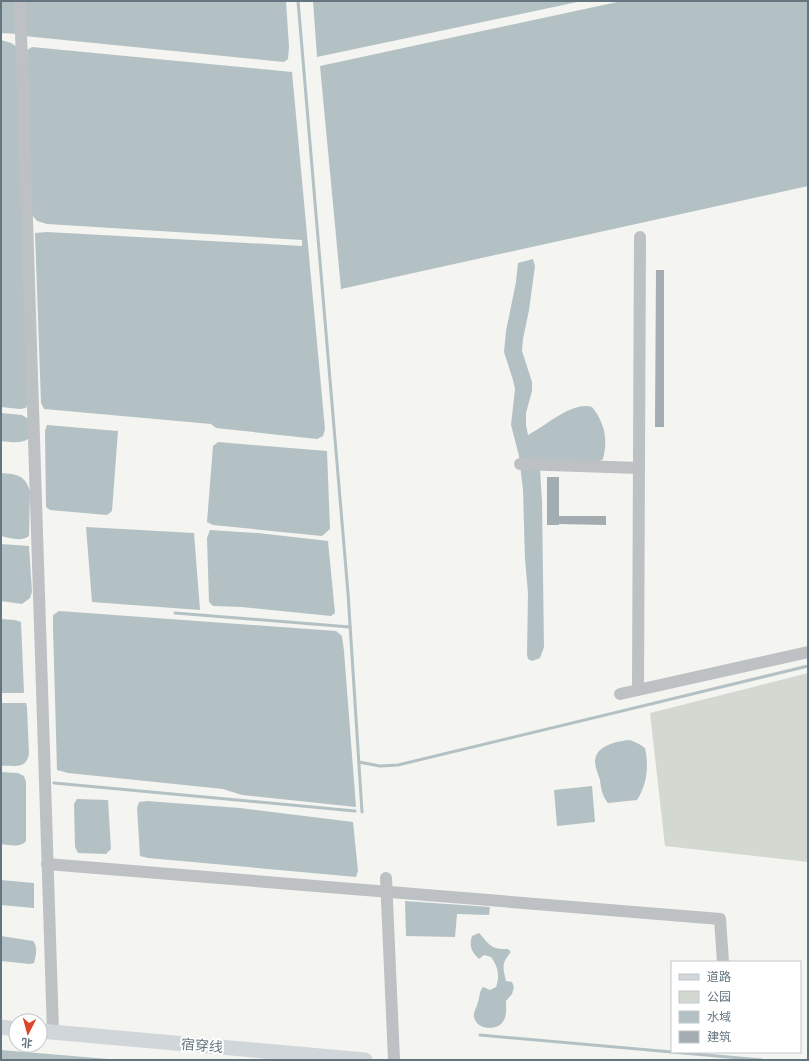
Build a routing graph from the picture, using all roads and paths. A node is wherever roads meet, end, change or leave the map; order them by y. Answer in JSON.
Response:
{"nodes":[{"id":1,"x":20,"y":1,"type":"edge"},
{"id":2,"x":640,"y":237,"type":"dead end"},
{"id":3,"x":520,"y":464,"type":"dead end"},
{"id":4,"x":639,"y":468,"type":"junction"},
{"id":5,"x":808,"y":652,"type":"edge"},
{"id":6,"x":638,"y":690,"type":"junction"},
{"id":7,"x":620,"y":694,"type":"dead end"},
{"id":8,"x":47,"y":864,"type":"junction"},
{"id":9,"x":386,"y":878,"type":"dead end"},
{"id":10,"x":387,"y":892,"type":"junction"},
{"id":11,"x":723,"y":961,"type":"edge"},
{"id":12,"x":47,"y":1013,"type":"edge"},
{"id":13,"x":48,"y":1031,"type":"edge"},
{"id":14,"x":365,"y":1060,"type":"edge"},
{"id":15,"x":394,"y":1060,"type":"edge"}],
"edges":[{"from":1,"to":8,"type":"lane"},
{"from":2,"to":4,"type":"lane"},
{"from":3,"to":4,"type":"lane"},
{"from":4,"to":6,"type":"lane"},
{"from":5,"to":6,"type":"lane"},
{"from":6,"to":7,"type":"lane"},
{"from":8,"to":10,"type":"lane"},
{"from":8,"to":12,"type":"lane"},
{"from":9,"to":10,"type":"lane"},
{"from":10,"to":11,"type":"lane"},
{"from":10,"to":15,"type":"lane"},
{"from":13,"to":14,"type":"main road","name":"宿穿线"}]}
